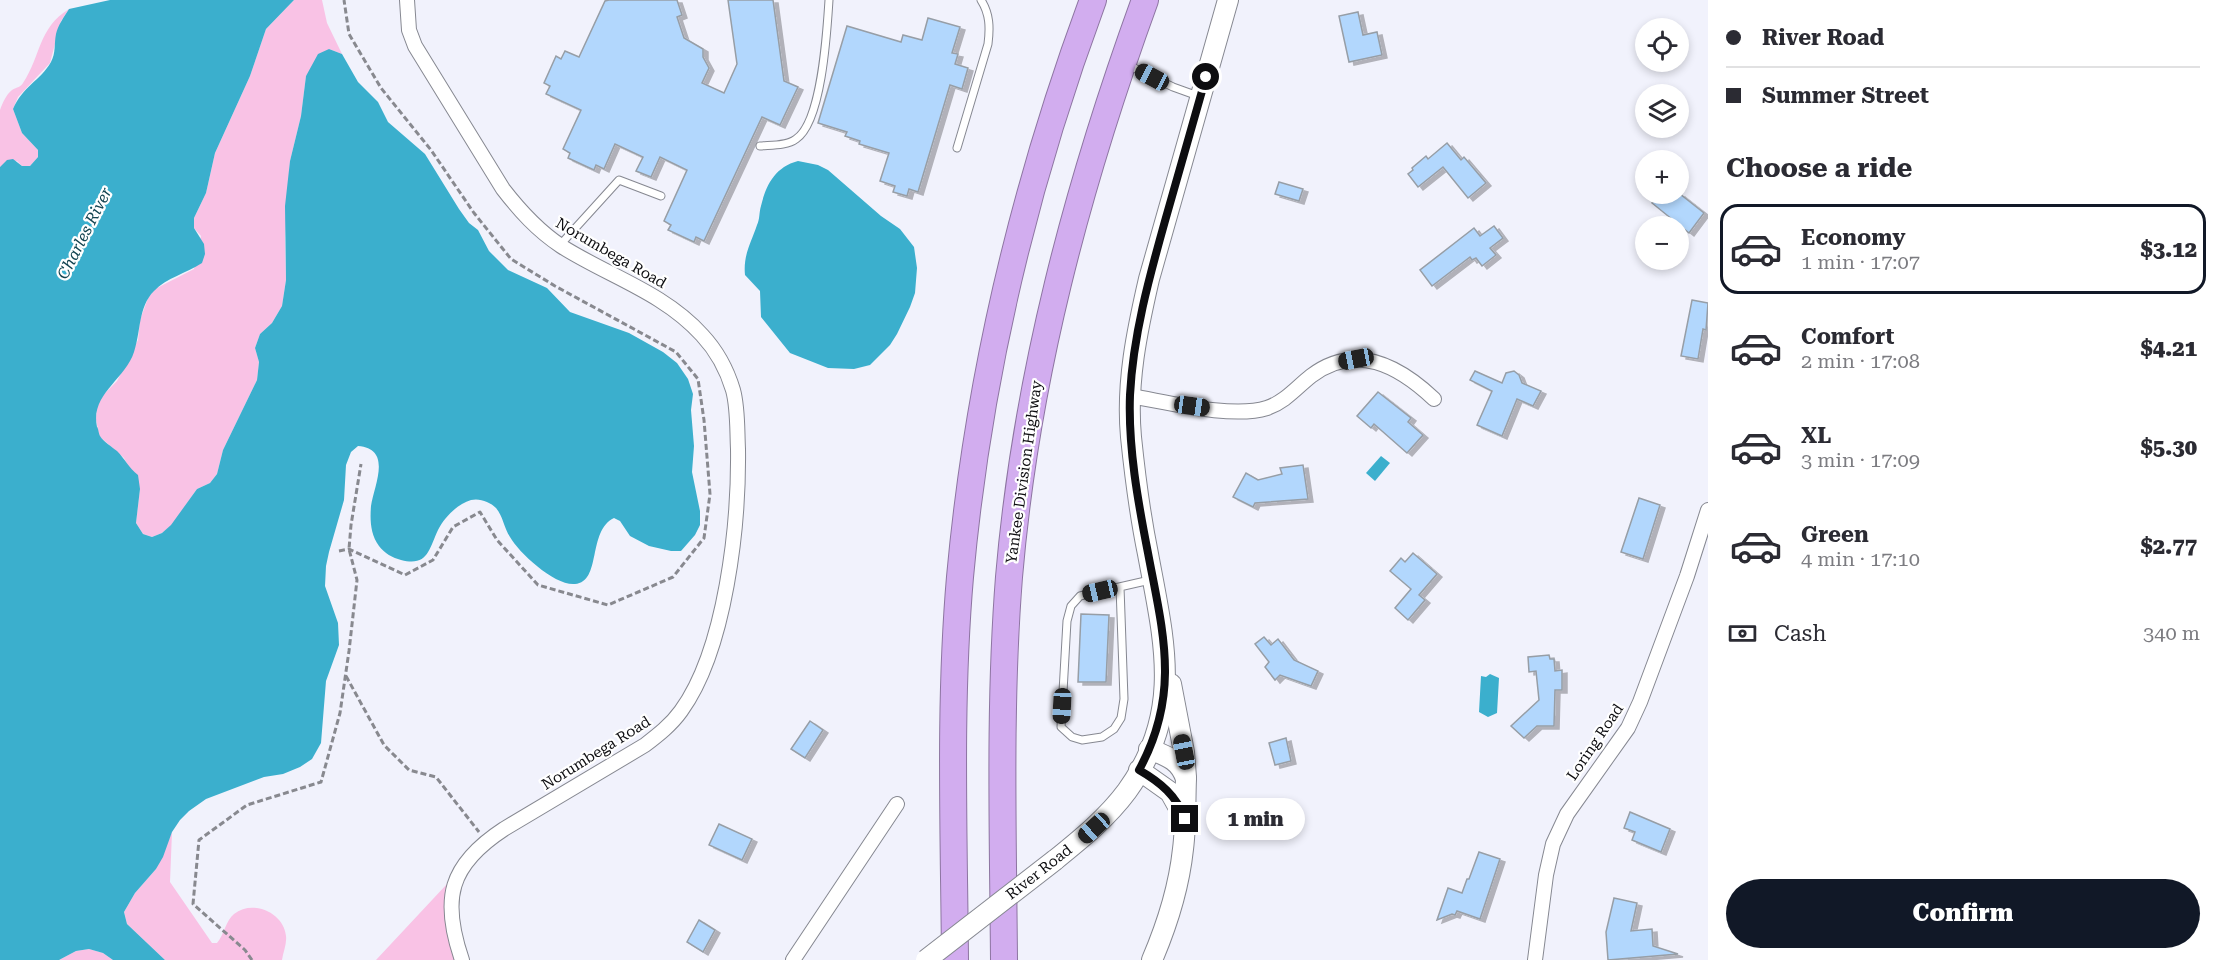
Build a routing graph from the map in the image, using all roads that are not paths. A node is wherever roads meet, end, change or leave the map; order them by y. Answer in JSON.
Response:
{"nodes":[{"id":1,"x":407,"y":0,"type":"edge"},
{"id":2,"x":829,"y":0,"type":"edge"},
{"id":3,"x":981,"y":0,"type":"edge"},
{"id":4,"x":1093,"y":0,"type":"edge"},
{"id":5,"x":1145,"y":0,"type":"edge"},
{"id":6,"x":1228,"y":0,"type":"edge"},
{"id":7,"x":1123,"y":62,"type":"junction"},
{"id":8,"x":1201,"y":96,"type":"junction"},
{"id":9,"x":760,"y":146,"type":"dead end"},
{"id":10,"x":957,"y":148,"type":"dead end"},
{"id":11,"x":661,"y":196,"type":"dead end"},
{"id":12,"x":560,"y":245,"type":"junction"},
{"id":13,"x":1130,"y":396,"type":"junction"},
{"id":14,"x":1434,"y":399,"type":"dead end"},
{"id":15,"x":1708,"y":510,"type":"edge"},
{"id":16,"x":1153,"y":580,"type":"junction"},
{"id":17,"x":1119,"y":587,"type":"junction"},
{"id":18,"x":1166,"y":655,"type":"junction"},
{"id":19,"x":1149,"y":749,"type":"junction"},
{"id":20,"x":1139,"y":770,"type":"junction"},
{"id":21,"x":1186,"y":779,"type":"junction"},
{"id":22,"x":897,"y":804,"type":"dead end"},
{"id":23,"x":1185,"y":819,"type":"junction"},
{"id":24,"x":462,"y":960,"type":"edge"},
{"id":25,"x":794,"y":960,"type":"edge"},
{"id":26,"x":926,"y":960,"type":"edge"},
{"id":27,"x":955,"y":960,"type":"edge"},
{"id":28,"x":1004,"y":960,"type":"edge"},
{"id":29,"x":1152,"y":960,"type":"edge"},
{"id":30,"x":1535,"y":960,"type":"edge"}],
"edges":[{"from":1,"to":12,"type":"street","name":"Norumbega Road"},
{"from":2,"to":9,"type":"lane"},
{"from":3,"to":10,"type":"lane"},
{"from":4,"to":27,"type":"highway"},
{"from":5,"to":7,"type":"highway","name":"Yankee Division Highway"},
{"from":6,"to":8,"type":"main road","name":"River Road"},
{"from":7,"to":8,"type":"lane"},
{"from":7,"to":28,"type":"highway","name":"Yankee Division Highway"},
{"from":8,"to":13,"type":"main road","name":"River Road"},
{"from":11,"to":12,"type":"lane"},
{"from":12,"to":24,"type":"street","name":"Norumbega Road"},
{"from":13,"to":14,"type":"street"},
{"from":13,"to":16,"type":"main road","name":"River Road"},
{"from":15,"to":30,"type":"street","name":"Loring Road"},
{"from":16,"to":17,"type":"lane"},
{"from":16,"to":18,"type":"main road","name":"River Road"},
{"from":17,"to":17,"type":"lane"},
{"from":18,"to":19,"type":"main road","name":"River Road"},
{"from":18,"to":21,"type":"main road"},
{"from":19,"to":20,"type":"main road","name":"River Road"},
{"from":19,"to":21,"type":"main road"},
{"from":20,"to":23,"type":"main road"},
{"from":20,"to":26,"type":"main road","name":"River Road","bridge":true},
{"from":21,"to":23,"type":"main road"},
{"from":22,"to":25,"type":"street"},
{"from":23,"to":29,"type":"main road"}]}
